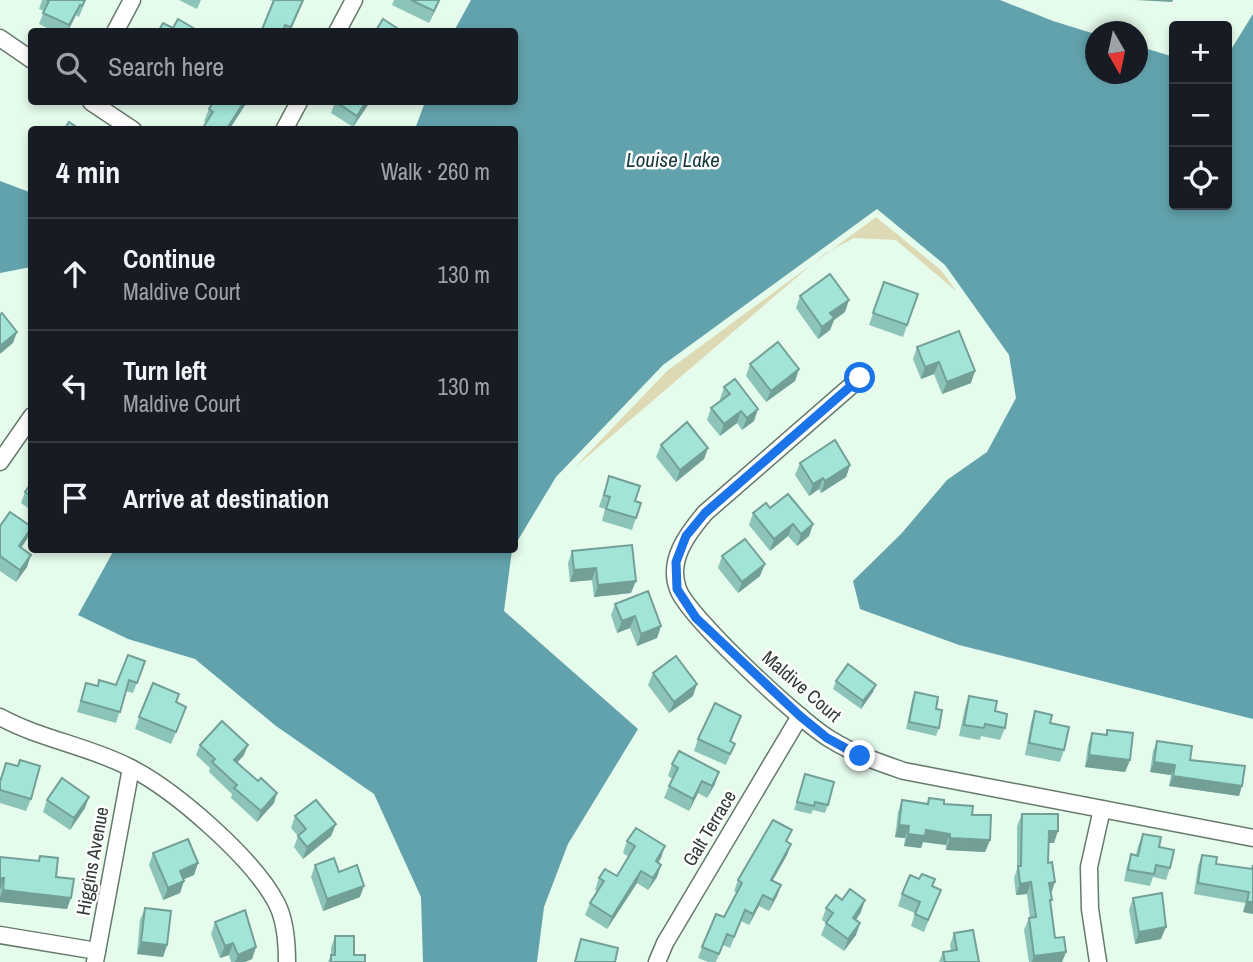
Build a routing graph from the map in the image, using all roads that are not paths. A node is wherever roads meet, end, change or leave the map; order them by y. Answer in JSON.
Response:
{"nodes":[{"id":1,"x":132,"y":0,"type":"edge"},
{"id":2,"x":354,"y":0,"type":"edge"},
{"id":3,"x":117,"y":28,"type":"edge"},
{"id":4,"x":339,"y":28,"type":"edge"},
{"id":5,"x":0,"y":38,"type":"edge"},
{"id":6,"x":28,"y":57,"type":"edge"},
{"id":7,"x":96,"y":105,"type":"edge"},
{"id":8,"x":297,"y":105,"type":"edge"},
{"id":9,"x":127,"y":126,"type":"edge"},
{"id":10,"x":286,"y":126,"type":"edge"},
{"id":11,"x":860,"y":378,"type":"dead end"},
{"id":12,"x":28,"y":422,"type":"edge"},
{"id":13,"x":0,"y":462,"type":"edge"},
{"id":14,"x":800,"y":716,"type":"junction"},
{"id":15,"x":0,"y":717,"type":"edge"},
{"id":16,"x":131,"y":768,"type":"junction"},
{"id":17,"x":1102,"y":809,"type":"junction"},
{"id":18,"x":1253,"y":838,"type":"edge"},
{"id":19,"x":0,"y":934,"type":"edge"},
{"id":20,"x":96,"y":956,"type":"edge"},
{"id":21,"x":287,"y":962,"type":"edge"},
{"id":22,"x":657,"y":962,"type":"edge"},
{"id":23,"x":1098,"y":962,"type":"edge"}],
"edges":[{"from":1,"to":3,"type":"street"},
{"from":2,"to":4,"type":"street"},
{"from":5,"to":6,"type":"street"},
{"from":7,"to":9,"type":"street"},
{"from":8,"to":10,"type":"street"},
{"from":11,"to":14,"type":"street","name":"Maldive Court"},
{"from":12,"to":13,"type":"street"},
{"from":14,"to":17,"type":"street","name":"Maldive Court"},
{"from":14,"to":22,"type":"street","name":"Galt Terrace"},
{"from":15,"to":16,"type":"street"},
{"from":16,"to":20,"type":"street","name":"Higgins Avenue"},
{"from":16,"to":21,"type":"street"},
{"from":17,"to":18,"type":"street","name":"Maldive Court"},
{"from":17,"to":23,"type":"street"},
{"from":19,"to":20,"type":"street"}]}
